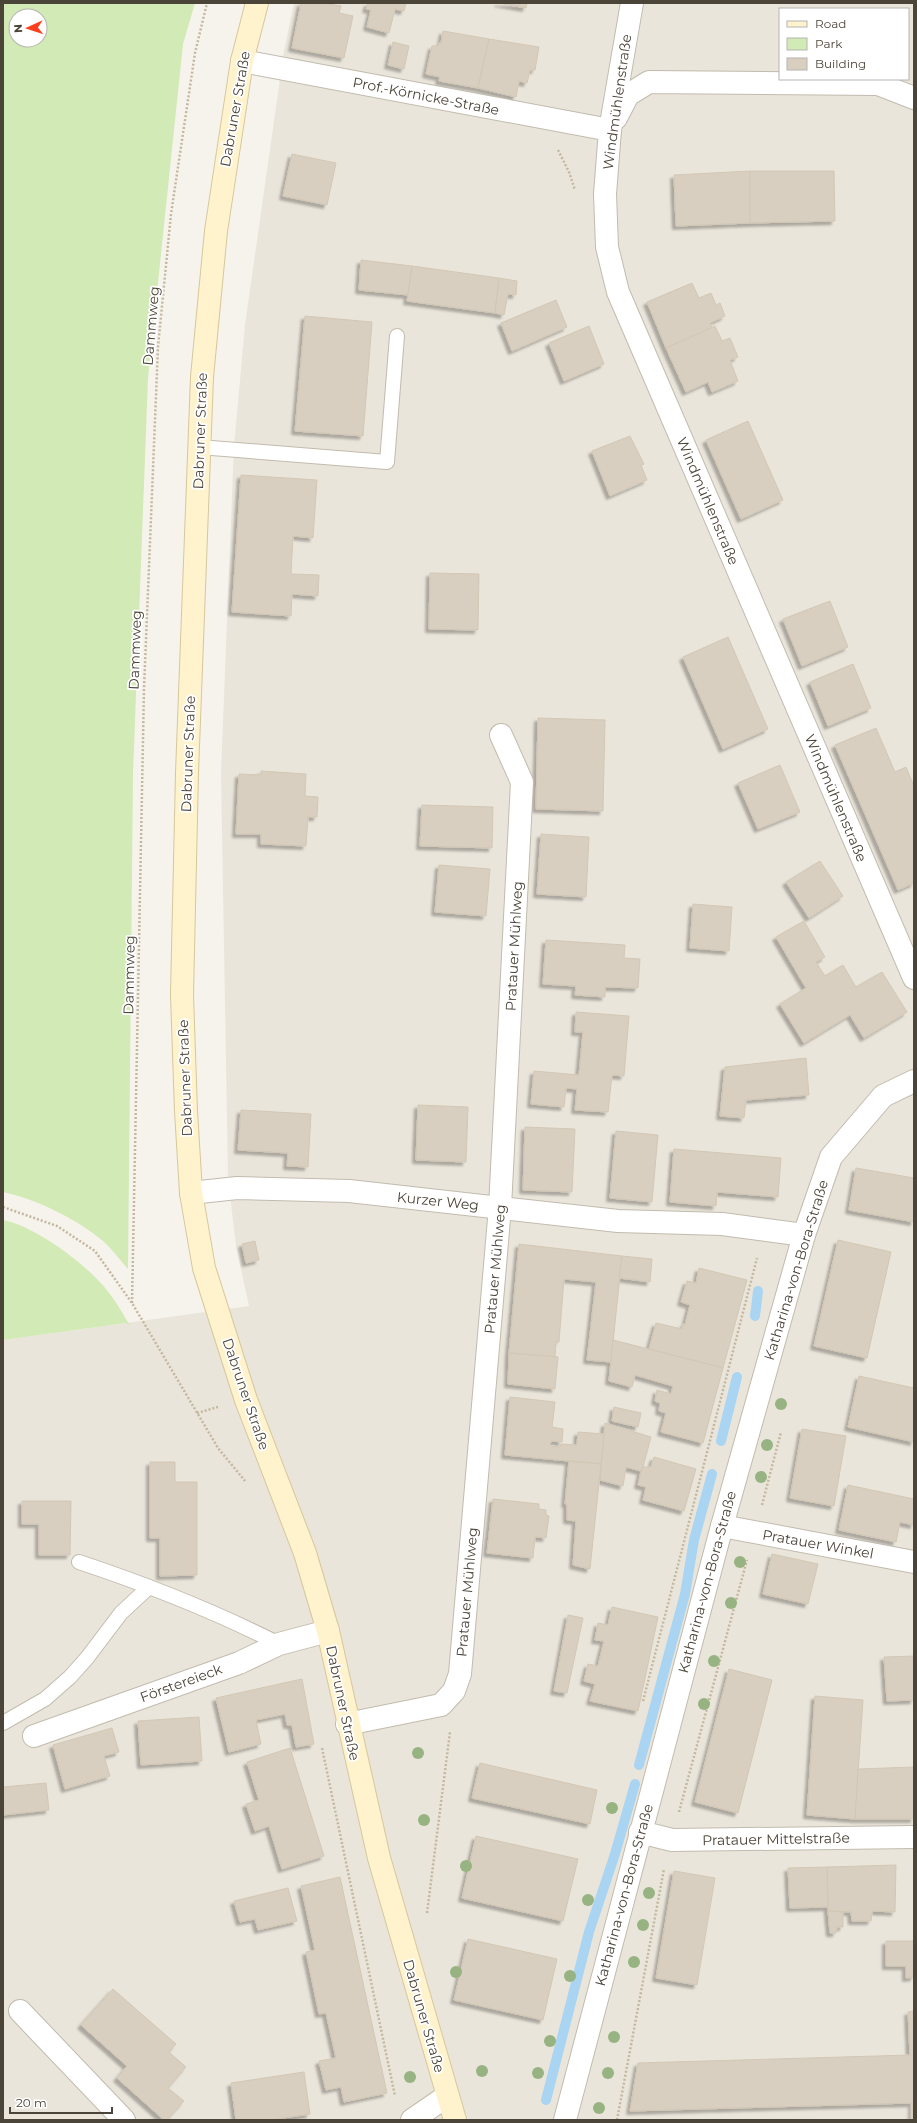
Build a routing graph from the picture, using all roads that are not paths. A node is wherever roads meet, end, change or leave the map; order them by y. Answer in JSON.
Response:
{"nodes":[{"id":1,"x":257,"y":3,"type":"edge"},
{"id":2,"x":632,"y":3,"type":"edge"},
{"id":3,"x":242,"y":61,"type":"junction"},
{"id":4,"x":914,"y":98,"type":"edge"},
{"id":5,"x":610,"y":130,"type":"junction"},
{"id":6,"x":397,"y":336,"type":"dead end"},
{"id":7,"x":199,"y":447,"type":"junction"},
{"id":8,"x":501,"y":735,"type":"dead end"},
{"id":9,"x":914,"y":978,"type":"edge"},
{"id":10,"x":914,"y":1081,"type":"edge"},
{"id":11,"x":191,"y":1193,"type":"junction"},
{"id":12,"x":500,"y":1207,"type":"junction"},
{"id":13,"x":804,"y":1235,"type":"junction"},
{"id":14,"x":722,"y":1526,"type":"junction"},
{"id":15,"x":79,"y":1562,"type":"dead end"},
{"id":16,"x":914,"y":1562,"type":"edge"},
{"id":17,"x":149,"y":1587,"type":"junction"},
{"id":18,"x":328,"y":1631,"type":"junction"},
{"id":19,"x":279,"y":1644,"type":"junction"},
{"id":20,"x":3,"y":1723,"type":"edge"},
{"id":21,"x":347,"y":1724,"type":"junction"},
{"id":22,"x":34,"y":1736,"type":"dead end"},
{"id":23,"x":640,"y":1832,"type":"junction"},
{"id":24,"x":914,"y":1837,"type":"edge"},
{"id":25,"x":20,"y":2011,"type":"dead end"},
{"id":26,"x":447,"y":2096,"type":"junction"},
{"id":27,"x":124,"y":2120,"type":"edge"},
{"id":28,"x":412,"y":2120,"type":"edge"},
{"id":29,"x":455,"y":2120,"type":"edge"},
{"id":30,"x":565,"y":2120,"type":"edge"}],
"edges":[{"from":1,"to":3,"type":"street","name":"Dabruner Straße"},
{"from":2,"to":5,"type":"street","name":"Windmühlenstraße"},
{"from":3,"to":5,"type":"street","name":"Prof.-Körnicke-Straße"},
{"from":3,"to":7,"type":"street","name":"Dabruner Straße"},
{"from":4,"to":5,"type":"street"},
{"from":5,"to":9,"type":"street","name":"Windmühlenstraße"},
{"from":6,"to":7,"type":"lane"},
{"from":7,"to":11,"type":"street","name":"Dabruner Straße"},
{"from":8,"to":12,"type":"street","name":"Pratauer Mühlweg"},
{"from":10,"to":13,"type":"street","name":"Katharina-von-Bora-Straße"},
{"from":11,"to":12,"type":"street","name":"Kurzer Weg"},
{"from":11,"to":18,"type":"street","name":"Dabruner Straße"},
{"from":12,"to":13,"type":"street","name":"Kurzer Weg"},
{"from":12,"to":21,"type":"street","name":"Pratauer Mühlweg"},
{"from":13,"to":14,"type":"street","name":"Katharina-von-Bora-Straße"},
{"from":14,"to":16,"type":"street","name":"Pratauer Winkel"},
{"from":14,"to":23,"type":"street","name":"Katharina-von-Bora-Straße"},
{"from":15,"to":17,"type":"lane"},
{"from":17,"to":19,"type":"lane"},
{"from":17,"to":20,"type":"lane"},
{"from":18,"to":19,"type":"street","name":"Förstereieck"},
{"from":18,"to":21,"type":"street","name":"Dabruner Straße"},
{"from":19,"to":22,"type":"street","name":"Förstereieck"},
{"from":21,"to":26,"type":"street","name":"Dabruner Straße"},
{"from":23,"to":24,"type":"street","name":"Pratauer Mittelstraße"},
{"from":23,"to":30,"type":"street","name":"Katharina-von-Bora-Straße"},
{"from":25,"to":27,"type":"street"},
{"from":26,"to":28,"type":"street"},
{"from":26,"to":29,"type":"street","name":"Dabruner Straße"}]}
